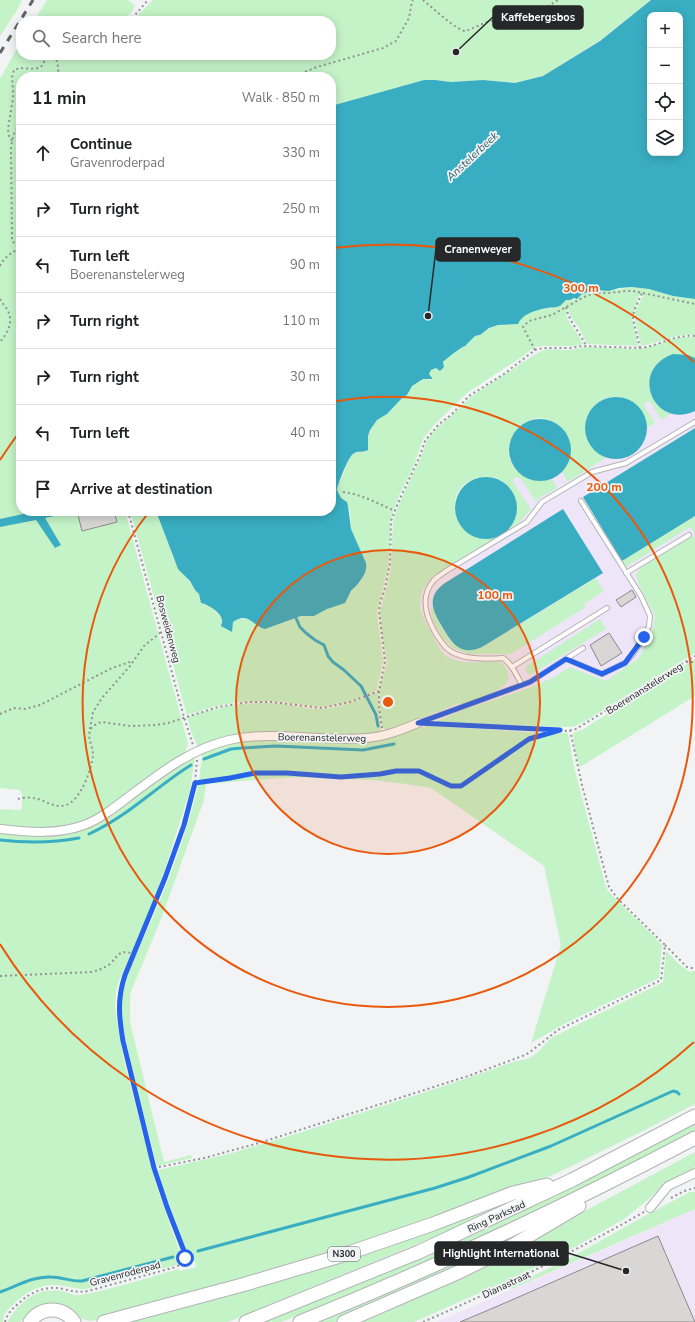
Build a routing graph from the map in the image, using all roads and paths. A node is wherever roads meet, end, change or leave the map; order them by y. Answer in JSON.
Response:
{"nodes":[{"id":1,"x":148,"y":0,"type":"edge"},
{"id":2,"x":414,"y":0,"type":"edge"},
{"id":3,"x":423,"y":0,"type":"edge"},
{"id":4,"x":558,"y":0,"type":"edge"},
{"id":5,"x":134,"y":16,"type":"edge"},
{"id":6,"x":45,"y":60,"type":"edge"},
{"id":7,"x":56,"y":60,"type":"edge"},
{"id":8,"x":58,"y":72,"type":"edge"},
{"id":9,"x":304,"y":72,"type":"edge"},
{"id":10,"x":16,"y":130,"type":"edge"},
{"id":11,"x":12,"y":141,"type":"junction"},
{"id":12,"x":16,"y":244,"type":"edge"},
{"id":13,"x":16,"y":250,"type":"edge"},
{"id":14,"x":0,"y":266,"type":"edge"},
{"id":15,"x":642,"y":293,"type":"junction"},
{"id":16,"x":0,"y":299,"type":"edge"},
{"id":17,"x":695,"y":304,"type":"edge"},
{"id":18,"x":566,"y":307,"type":"junction"},
{"id":19,"x":695,"y":336,"type":"edge"},
{"id":20,"x":0,"y":342,"type":"edge"},
{"id":21,"x":586,"y":346,"type":"junction"},
{"id":22,"x":640,"y":348,"type":"junction"},
{"id":23,"x":535,"y":350,"type":"junction"},
{"id":24,"x":695,"y":422,"type":"edge"},
{"id":25,"x":343,"y":492,"type":"dead end"},
{"id":26,"x":581,"y":501,"type":"dead end"},
{"id":27,"x":395,"y":511,"type":"junction"},
{"id":28,"x":129,"y":516,"type":"edge"},
{"id":29,"x":689,"y":535,"type":"dead end"},
{"id":30,"x":626,"y":573,"type":"junction"},
{"id":31,"x":607,"y":608,"type":"dead end"},
{"id":32,"x":161,"y":632,"type":"junction"},
{"id":33,"x":583,"y":648,"type":"dead end"},
{"id":34,"x":695,"y":656,"type":"edge"},
{"id":35,"x":566,"y":659,"type":"junction"},
{"id":36,"x":133,"y":661,"type":"junction"},
{"id":37,"x":686,"y":662,"type":"junction"},
{"id":38,"x":695,"y":662,"type":"edge"},
{"id":39,"x":512,"y":667,"type":"junction"},
{"id":40,"x":522,"y":685,"type":"junction"},
{"id":41,"x":379,"y":690,"type":"junction"},
{"id":42,"x":0,"y":714,"type":"edge"},
{"id":43,"x":184,"y":717,"type":"junction"},
{"id":44,"x":418,"y":723,"type":"junction"},
{"id":45,"x":90,"y":730,"type":"junction"},
{"id":46,"x":560,"y":730,"type":"junction"},
{"id":47,"x":570,"y":730,"type":"junction"},
{"id":48,"x":383,"y":735,"type":"junction"},
{"id":49,"x":196,"y":752,"type":"junction"},
{"id":50,"x":195,"y":783,"type":"junction"},
{"id":51,"x":18,"y":799,"type":"dead end"},
{"id":52,"x":0,"y":829,"type":"edge"},
{"id":53,"x":665,"y":945,"type":"junction"},
{"id":54,"x":134,"y":954,"type":"junction"},
{"id":55,"x":695,"y":968,"type":"edge"},
{"id":56,"x":0,"y":976,"type":"edge"},
{"id":57,"x":695,"y":1116,"type":"edge"},
{"id":58,"x":695,"y":1138,"type":"edge"},
{"id":59,"x":648,"y":1163,"type":"junction"},
{"id":60,"x":154,"y":1168,"type":"junction"},
{"id":61,"x":695,"y":1173,"type":"edge"},
{"id":62,"x":572,"y":1180,"type":"junction"},
{"id":63,"x":695,"y":1188,"type":"edge"},
{"id":64,"x":670,"y":1198,"type":"dead end"},
{"id":65,"x":650,"y":1208,"type":"joint"},
{"id":66,"x":5,"y":1322,"type":"edge"},
{"id":67,"x":30,"y":1322,"type":"edge"},
{"id":68,"x":74,"y":1322,"type":"edge"},
{"id":69,"x":104,"y":1322,"type":"edge"},
{"id":70,"x":246,"y":1322,"type":"edge"},
{"id":71,"x":300,"y":1322,"type":"edge"},
{"id":72,"x":344,"y":1322,"type":"edge"},
{"id":73,"x":423,"y":1322,"type":"edge"}],
"edges":[{"from":1,"to":5,"type":"path"},
{"from":2,"to":9,"type":"path"},
{"from":3,"to":4,"type":"path"},
{"from":6,"to":11,"type":"path"},
{"from":7,"to":8,"type":"path"},
{"from":10,"to":11,"type":"path"},
{"from":11,"to":12,"type":"path"},
{"from":13,"to":14,"type":"path"},
{"from":15,"to":17,"type":"path"},
{"from":15,"to":18,"type":"path"},
{"from":15,"to":22,"type":"path"},
{"from":16,"to":20,"type":"path"},
{"from":18,"to":21,"type":"path"},
{"from":18,"to":23,"type":"path"},
{"from":19,"to":22,"type":"path"},
{"from":21,"to":22,"type":"path"},
{"from":21,"to":23,"type":"path"},
{"from":23,"to":27,"type":"path"},
{"from":24,"to":39,"type":"lane"},
{"from":25,"to":27,"type":"path"},
{"from":26,"to":30,"type":"lane"},
{"from":27,"to":41,"type":"path"},
{"from":28,"to":32,"type":"path","name":"Bosweidenweg"},
{"from":29,"to":30,"type":"lane"},
{"from":30,"to":35,"type":"lane"},
{"from":31,"to":39,"type":"lane"},
{"from":32,"to":36,"type":"path"},
{"from":32,"to":43,"type":"path","name":"Bosweidenweg"},
{"from":33,"to":35,"type":"lane"},
{"from":34,"to":37,"type":"path","name":"Boerenanstelerweg"},
{"from":35,"to":40,"type":"lane"},
{"from":36,"to":42,"type":"path"},
{"from":36,"to":45,"type":"path"},
{"from":37,"to":38,"type":"path"},
{"from":37,"to":47,"type":"path","name":"Boerenanstelerweg"},
{"from":39,"to":40,"type":"lane"},
{"from":40,"to":44,"type":"lane"},
{"from":41,"to":43,"type":"path"},
{"from":41,"to":48,"type":"path"},
{"from":43,"to":45,"type":"path"},
{"from":43,"to":49,"type":"path","name":"Bosweidenweg"},
{"from":44,"to":46,"type":"path","name":"Boerenanstelerweg"},
{"from":44,"to":48,"type":"street","name":"Boerenanstelerweg"},
{"from":45,"to":51,"type":"path"},
{"from":46,"to":47,"type":"path","name":"Boerenanstelerweg"},
{"from":46,"to":50,"type":"path"},
{"from":47,"to":53,"type":"path"},
{"from":48,"to":49,"type":"street","name":"Boerenanstelerweg"},
{"from":49,"to":50,"type":"path","name":"Gravenroderpad"},
{"from":49,"to":52,"type":"street","name":"Boerenanstelerweg"},
{"from":50,"to":54,"type":"path","name":"Gravenroderpad"},
{"from":53,"to":55,"type":"path"},
{"from":53,"to":60,"type":"path"},
{"from":54,"to":56,"type":"path"},
{"from":54,"to":60,"type":"path","name":"Gravenroderpad"},
{"from":57,"to":62,"type":"main road","name":"Ring Parkstad","number":"N300"},
{"from":58,"to":59,"type":"main road","name":"Ring Parkstad"},
{"from":59,"to":71,"type":"main road","name":"Ring Parkstad"},
{"from":59,"to":72,"type":"main road"},
{"from":60,"to":66,"type":"path","name":"Gravenroderpad"},
{"from":61,"to":65,"type":"street"},
{"from":62,"to":69,"type":"main road","number":"N300"},
{"from":62,"to":70,"type":"main road","name":"Ring Parkstad","number":"N300"},
{"from":63,"to":64,"type":"path"},
{"from":65,"to":73,"type":"path","name":"Dianastraat"},
{"from":67,"to":68,"type":"main road"}]}
